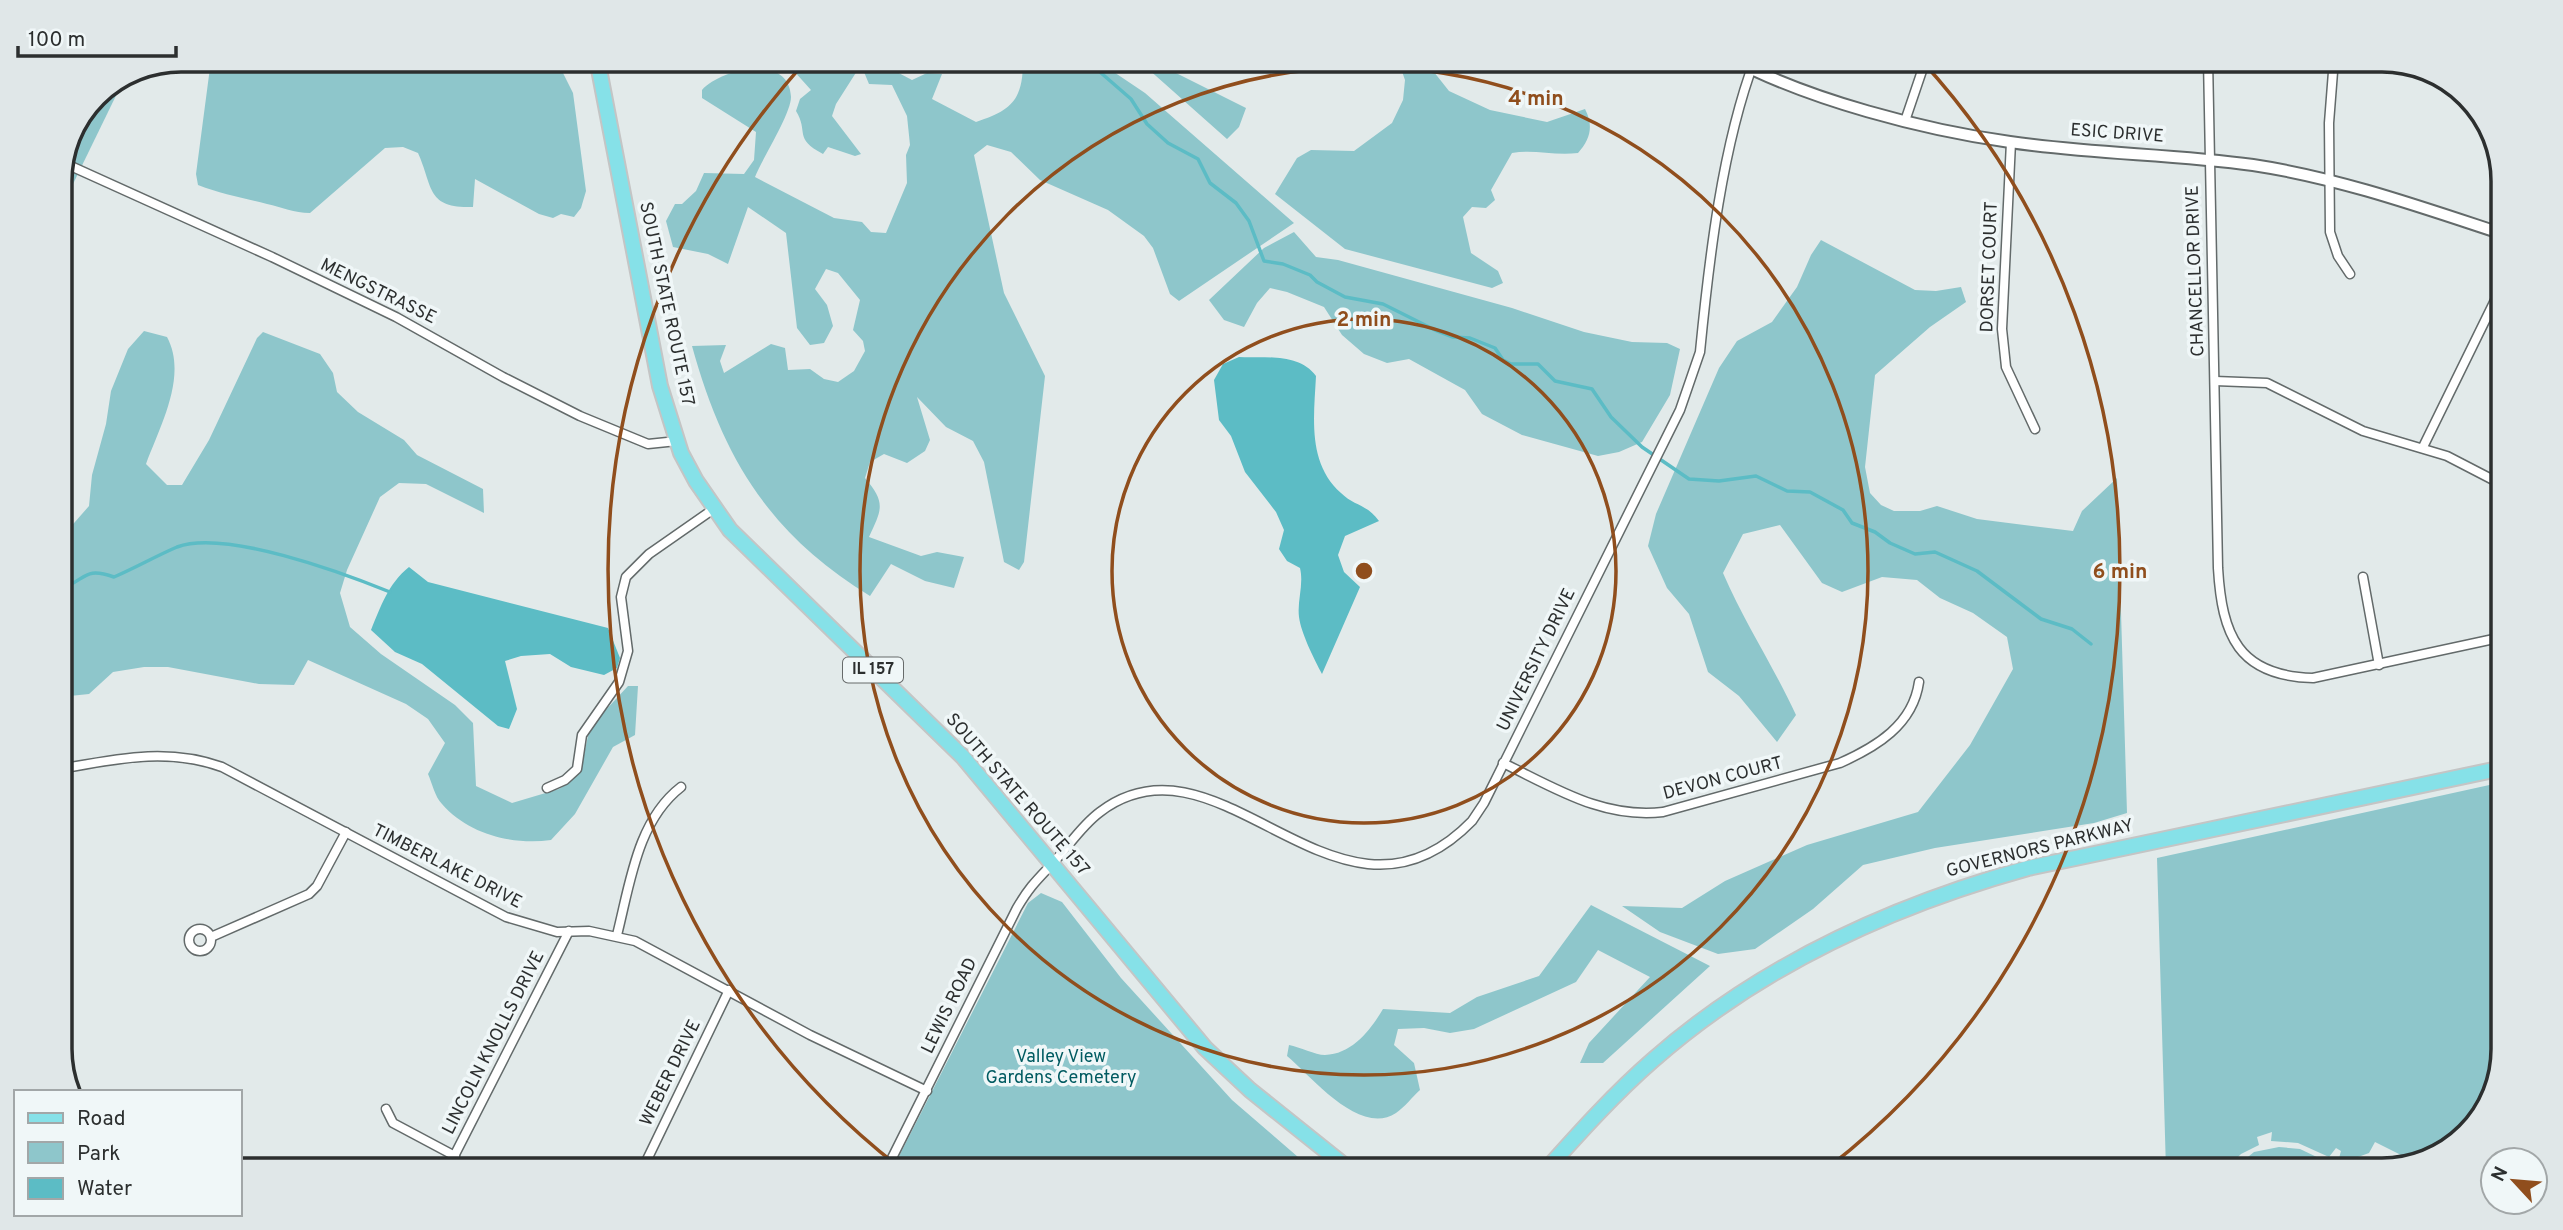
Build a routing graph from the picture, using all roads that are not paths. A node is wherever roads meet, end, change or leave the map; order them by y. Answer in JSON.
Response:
{"nodes":[{"id":1,"x":599,"y":72,"type":"edge"},
{"id":2,"x":1751,"y":72,"type":"edge"},
{"id":3,"x":1764,"y":72,"type":"edge"},
{"id":4,"x":1922,"y":72,"type":"edge"},
{"id":5,"x":2208,"y":72,"type":"edge"},
{"id":6,"x":2334,"y":72,"type":"edge"},
{"id":7,"x":1905,"y":121,"type":"junction"},
{"id":8,"x":2011,"y":142,"type":"junction"},
{"id":9,"x":2209,"y":159,"type":"junction"},
{"id":10,"x":73,"y":167,"type":"edge"},
{"id":11,"x":2329,"y":180,"type":"junction"},
{"id":12,"x":2491,"y":230,"type":"edge"},
{"id":13,"x":2350,"y":274,"type":"dead end"},
{"id":14,"x":2491,"y":308,"type":"edge"},
{"id":15,"x":2215,"y":381,"type":"junction"},
{"id":16,"x":2035,"y":429,"type":"dead end"},
{"id":17,"x":677,"y":441,"type":"junction"},
{"id":18,"x":2423,"y":447,"type":"junction"},
{"id":19,"x":2491,"y":479,"type":"edge"},
{"id":20,"x":715,"y":508,"type":"junction"},
{"id":21,"x":2363,"y":577,"type":"dead end"},
{"id":22,"x":2491,"y":640,"type":"edge"},
{"id":23,"x":2379,"y":665,"type":"junction"},
{"id":24,"x":1919,"y":682,"type":"dead end"},
{"id":25,"x":1503,"y":763,"type":"junction"},
{"id":26,"x":72,"y":767,"type":"edge"},
{"id":27,"x":2491,"y":770,"type":"edge"},
{"id":28,"x":681,"y":787,"type":"dead end"},
{"id":29,"x":547,"y":788,"type":"dead end"},
{"id":30,"x":346,"y":832,"type":"junction"},
{"id":31,"x":1053,"y":863,"type":"junction"},
{"id":32,"x":569,"y":931,"type":"junction"},
{"id":33,"x":617,"y":935,"type":"junction"},
{"id":34,"x":211,"y":937,"type":"dead end"},
{"id":35,"x":729,"y":990,"type":"junction"},
{"id":36,"x":927,"y":1091,"type":"junction"},
{"id":37,"x":386,"y":1109,"type":"dead end"},
{"id":38,"x":454,"y":1156,"type":"joint"},
{"id":39,"x":648,"y":1158,"type":"edge"},
{"id":40,"x":893,"y":1158,"type":"edge"},
{"id":41,"x":1334,"y":1158,"type":"edge"},
{"id":42,"x":1558,"y":1158,"type":"edge"}],
"edges":[{"from":1,"to":17,"type":"main road","name":"SOUTH STATE ROUTE 157","number":"IL 157"},
{"from":2,"to":25,"type":"street","name":"UNIVERSITY DRIVE"},
{"from":3,"to":7,"type":"street","name":"ESIC DRIVE"},
{"from":4,"to":7,"type":"street"},
{"from":5,"to":9,"type":"street","name":"CHANCELLOR DRIVE"},
{"from":6,"to":11,"type":"street"},
{"from":7,"to":8,"type":"street","name":"ESIC DRIVE"},
{"from":8,"to":9,"type":"street","name":"ESIC DRIVE"},
{"from":8,"to":16,"type":"street","name":"DORSET COURT"},
{"from":9,"to":11,"type":"street","name":"ESIC DRIVE"},
{"from":9,"to":15,"type":"street","name":"CHANCELLOR DRIVE"},
{"from":10,"to":17,"type":"street","name":"MENGSTRASSE"},
{"from":11,"to":12,"type":"street","name":"ESIC DRIVE"},
{"from":11,"to":13,"type":"street"},
{"from":14,"to":18,"type":"street"},
{"from":15,"to":18,"type":"street","name":"CHANCELLOR DRIVE"},
{"from":15,"to":23,"type":"street"},
{"from":17,"to":20,"type":"main road","name":"SOUTH STATE ROUTE 157","number":"IL 157"},
{"from":18,"to":19,"type":"street","name":"CHANCELLOR DRIVE"},
{"from":20,"to":29,"type":"street"},
{"from":20,"to":31,"type":"main road","name":"SOUTH STATE ROUTE 157","number":"IL 157"},
{"from":21,"to":23,"type":"street"},
{"from":22,"to":23,"type":"street"},
{"from":24,"to":25,"type":"street","name":"DEVON COURT"},
{"from":25,"to":31,"type":"street","name":"UNIVERSITY DRIVE"},
{"from":26,"to":30,"type":"street","name":"TIMBERLAKE DRIVE"},
{"from":27,"to":42,"type":"main road","name":"GOVERNORS PARKWAY"},
{"from":28,"to":33,"type":"street"},
{"from":30,"to":32,"type":"street","name":"TIMBERLAKE DRIVE"},
{"from":30,"to":34,"type":"street"},
{"from":31,"to":36,"type":"street","name":"LEWIS ROAD"},
{"from":31,"to":41,"type":"main road","name":"SOUTH STATE ROUTE 157","number":"IL 157"},
{"from":32,"to":33,"type":"street","name":"TIMBERLAKE DRIVE"},
{"from":32,"to":38,"type":"street","name":"LINCOLN KNOLLS DRIVE"},
{"from":33,"to":35,"type":"street","name":"TIMBERLAKE DRIVE"},
{"from":35,"to":36,"type":"street","name":"TIMBERLAKE DRIVE"},
{"from":35,"to":39,"type":"street","name":"WEBER DRIVE"},
{"from":36,"to":40,"type":"street","name":"LEWIS ROAD"},
{"from":37,"to":38,"type":"street"}]}
